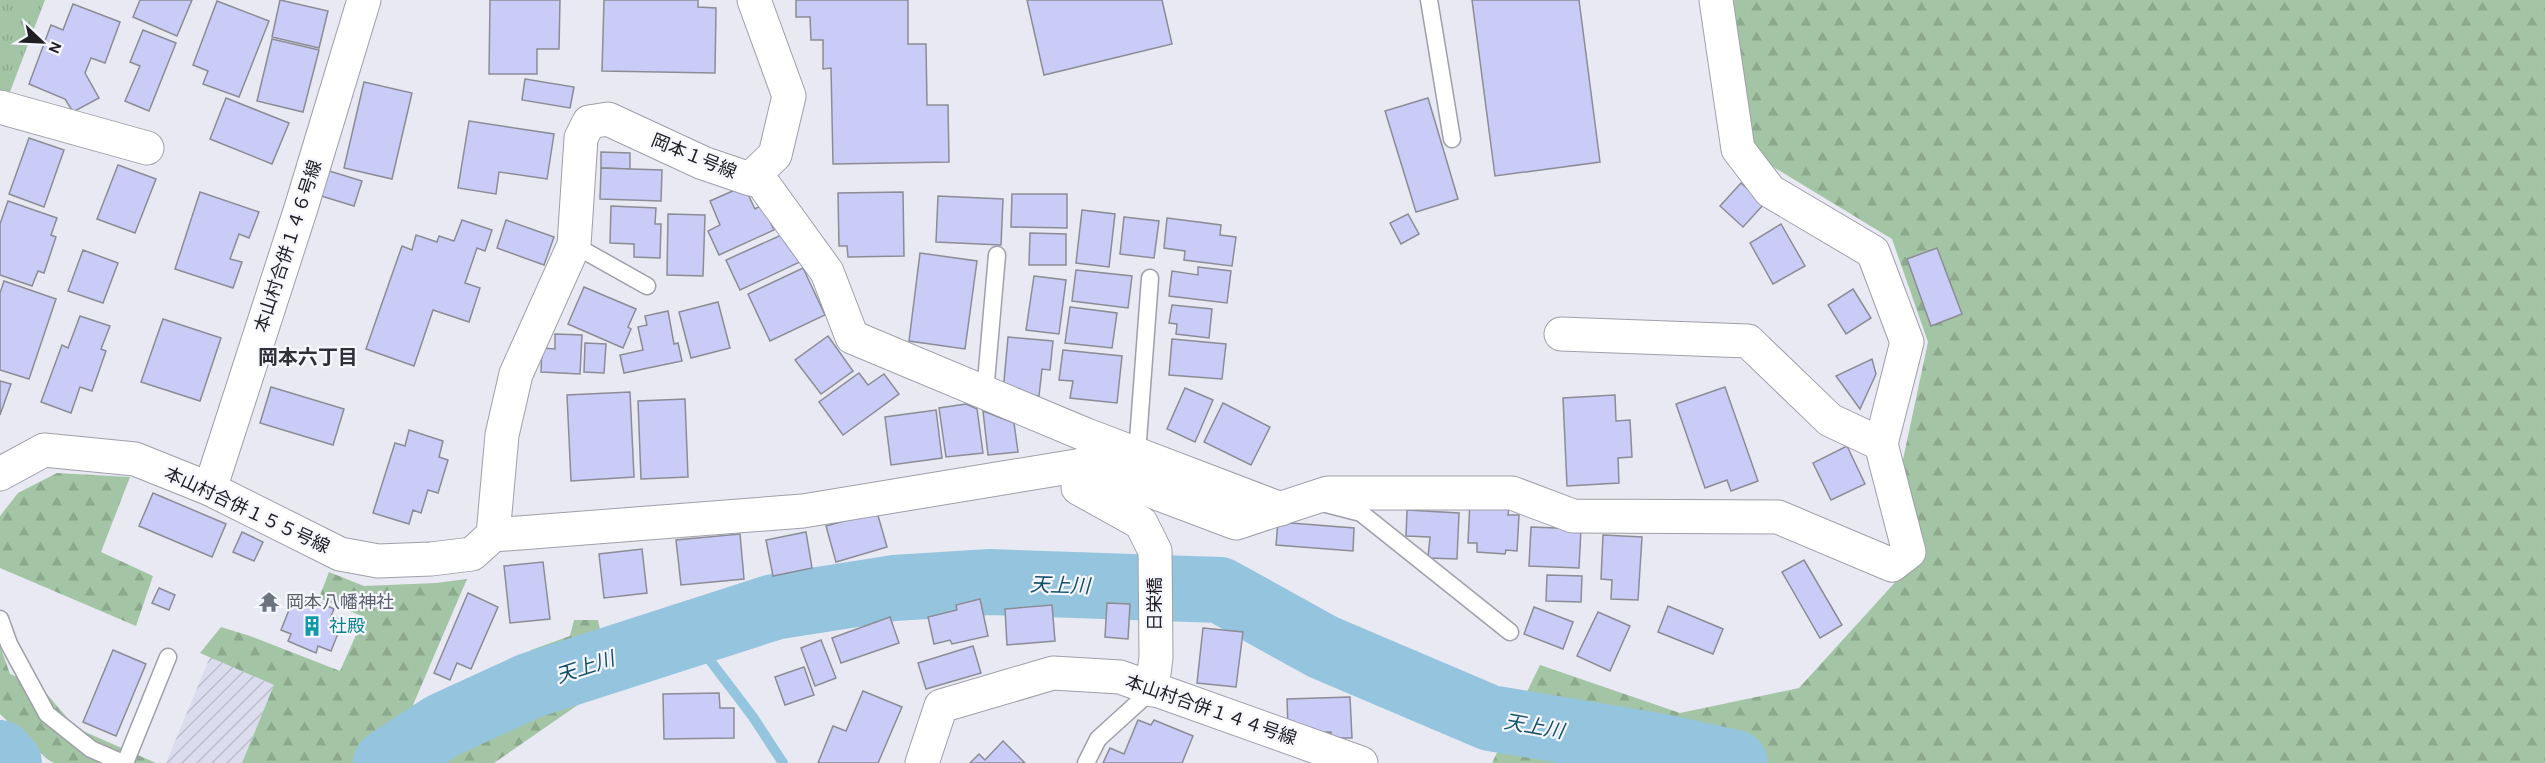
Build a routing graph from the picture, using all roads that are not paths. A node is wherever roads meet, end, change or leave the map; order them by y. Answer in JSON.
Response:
{"nodes":[{"id":1,"x":754,"y":0,"type":"edge"},
{"id":2,"x":1428,"y":0,"type":"edge"},
{"id":3,"x":1716,"y":0,"type":"edge"},
{"id":4,"x":364,"y":1,"type":"edge"},
{"id":5,"x":0,"y":107,"type":"edge"},
{"id":6,"x":1452,"y":139,"type":"dead end"},
{"id":7,"x":147,"y":148,"type":"dead end"},
{"id":8,"x":756,"y":174,"type":"junction"},
{"id":9,"x":574,"y":245,"type":"junction"},
{"id":10,"x":997,"y":255,"type":"dead end"},
{"id":11,"x":1150,"y":278,"type":"dead end"},
{"id":12,"x":647,"y":286,"type":"dead end"},
{"id":13,"x":1561,"y":334,"type":"dead end"},
{"id":14,"x":985,"y":393,"type":"junction"},
{"id":15,"x":1881,"y":444,"type":"junction"},
{"id":16,"x":1137,"y":454,"type":"junction"},
{"id":17,"x":1082,"y":465,"type":"junction"},
{"id":18,"x":0,"y":474,"type":"edge"},
{"id":19,"x":210,"y":489,"type":"junction"},
{"id":20,"x":1311,"y":500,"type":"junction"},
{"id":21,"x":1281,"y":509,"type":"junction"},
{"id":22,"x":494,"y":535,"type":"junction"},
{"id":23,"x":0,"y":619,"type":"edge"},
{"id":24,"x":1510,"y":632,"type":"dead end"},
{"id":25,"x":168,"y":657,"type":"dead end"},
{"id":26,"x":1152,"y":690,"type":"junction"},
{"id":27,"x":124,"y":763,"type":"edge"},
{"id":28,"x":922,"y":763,"type":"edge"},
{"id":29,"x":1086,"y":763,"type":"edge"},
{"id":30,"x":1361,"y":763,"type":"edge"}],
"edges":[{"from":1,"to":8,"type":"street","name":"岡本１号線"},
{"from":2,"to":6,"type":"lane"},
{"from":3,"to":15,"type":"street"},
{"from":4,"to":19,"type":"street","name":"本山村合併１４６号線"},
{"from":5,"to":7,"type":"street"},
{"from":8,"to":9,"type":"street","name":"岡本１号線"},
{"from":8,"to":14,"type":"street"},
{"from":9,"to":12,"type":"lane"},
{"from":9,"to":22,"type":"street"},
{"from":10,"to":14,"type":"lane"},
{"from":11,"to":16,"type":"lane"},
{"from":13,"to":15,"type":"street"},
{"from":14,"to":16,"type":"street"},
{"from":15,"to":20,"type":"street"},
{"from":16,"to":21,"type":"street"},
{"from":17,"to":21,"type":"street"},
{"from":17,"to":22,"type":"street"},
{"from":17,"to":26,"type":"street","name":"日栄橋"},
{"from":18,"to":19,"type":"street","name":"本山村合併１５５号線"},
{"from":19,"to":22,"type":"street","name":"本山村合併１５５号線"},
{"from":20,"to":21,"type":"street"},
{"from":20,"to":24,"type":"lane"},
{"from":23,"to":27,"type":"lane"},
{"from":25,"to":27,"type":"lane"},
{"from":26,"to":28,"type":"street","name":"本山村合併１４４号線"},
{"from":26,"to":29,"type":"lane"},
{"from":26,"to":30,"type":"street","name":"本山村合併１４４号線"}]}
